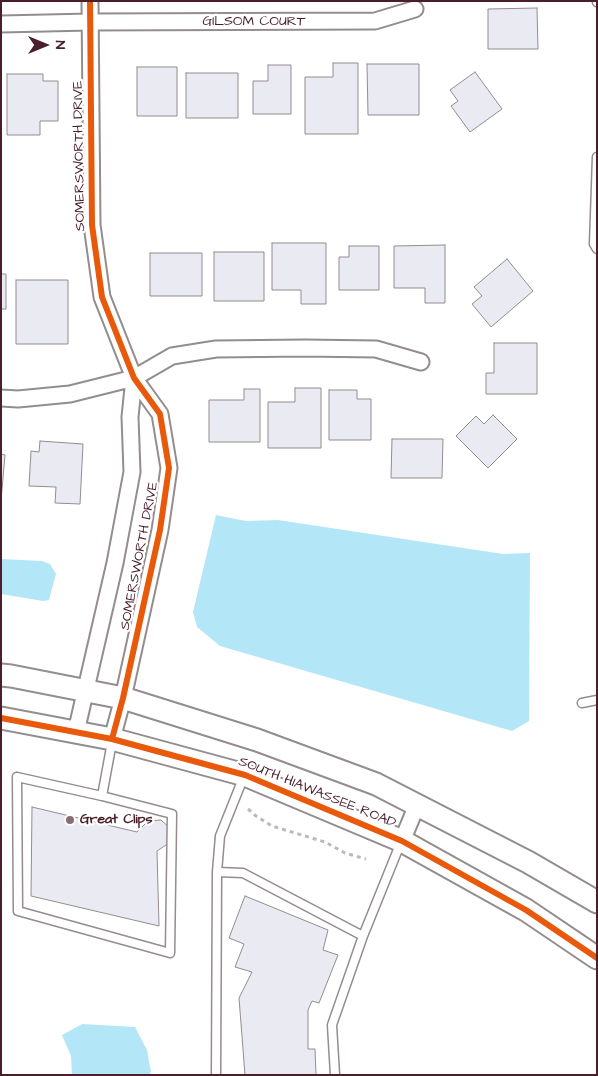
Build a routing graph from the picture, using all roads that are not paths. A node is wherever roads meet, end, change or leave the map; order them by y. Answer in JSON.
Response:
{"nodes":[{"id":1,"x":90,"y":1,"type":"edge"},
{"id":2,"x":415,"y":10,"type":"dead end"},
{"id":3,"x":90,"y":22,"type":"junction"},
{"id":4,"x":1,"y":24,"type":"edge"},
{"id":5,"x":597,"y":157,"type":"edge"},
{"id":6,"x":597,"y":249,"type":"edge"},
{"id":7,"x":421,"y":362,"type":"dead end"},
{"id":8,"x":134,"y":378,"type":"junction"},
{"id":9,"x":1,"y":398,"type":"edge"},
{"id":10,"x":1,"y":675,"type":"edge"},
{"id":11,"x":85,"y":690,"type":"junction"},
{"id":12,"x":123,"y":698,"type":"junction"},
{"id":13,"x":597,"y":700,"type":"edge"},
{"id":14,"x":582,"y":703,"type":"dead end"},
{"id":15,"x":1,"y":718,"type":"edge"},
{"id":16,"x":76,"y":732,"type":"junction"},
{"id":17,"x":112,"y":739,"type":"junction"},
{"id":18,"x":245,"y":775,"type":"junction"},
{"id":19,"x":102,"y":796,"type":"junction"},
{"id":20,"x":417,"y":805,"type":"junction"},
{"id":21,"x":402,"y":841,"type":"junction"},
{"id":22,"x":217,"y":872,"type":"junction"},
{"id":23,"x":597,"y":902,"type":"edge"},
{"id":24,"x":363,"y":936,"type":"junction"},
{"id":25,"x":597,"y":958,"type":"edge"},
{"id":26,"x":216,"y":1075,"type":"edge"},
{"id":27,"x":335,"y":1075,"type":"edge"}],
"edges":[{"from":1,"to":3,"type":"street","name":"SOMERSWORTH DRIVE"},
{"from":2,"to":3,"type":"street","name":"GILSOM COURT"},
{"from":3,"to":4,"type":"street","name":"GILSOM COURT"},
{"from":3,"to":8,"type":"street","name":"SOMERSWORTH DRIVE"},
{"from":5,"to":6,"type":"lane"},
{"from":7,"to":8,"type":"street"},
{"from":8,"to":9,"type":"street"},
{"from":8,"to":11,"type":"street","name":"SOMERSWORTH DRIVE"},
{"from":8,"to":12,"type":"street","name":"SOMERSWORTH DRIVE"},
{"from":10,"to":11,"type":"street","name":"SOUTH HIAWASSEE ROAD"},
{"from":11,"to":12,"type":"street","name":"SOUTH HIAWASSEE ROAD"},
{"from":11,"to":16,"type":"street","name":"SOMERSWORTH DRIVE"},
{"from":12,"to":17,"type":"street","name":"SOMERSWORTH DRIVE"},
{"from":12,"to":20,"type":"street","name":"SOUTH HIAWASSEE ROAD"},
{"from":13,"to":14,"type":"lane"},
{"from":15,"to":16,"type":"street","name":"SOUTH HIAWASSEE ROAD"},
{"from":16,"to":17,"type":"street","name":"SOUTH HIAWASSEE ROAD"},
{"from":17,"to":18,"type":"street","name":"SOUTH HIAWASSEE ROAD"},
{"from":17,"to":19,"type":"lane"},
{"from":18,"to":21,"type":"street","name":"SOUTH HIAWASSEE ROAD"},
{"from":18,"to":22,"type":"lane"},
{"from":19,"to":19,"type":"lane"},
{"from":20,"to":21,"type":"street"},
{"from":20,"to":23,"type":"street","name":"SOUTH HIAWASSEE ROAD"},
{"from":21,"to":24,"type":"lane"},
{"from":21,"to":25,"type":"street","name":"SOUTH HIAWASSEE ROAD"},
{"from":22,"to":24,"type":"lane"},
{"from":22,"to":26,"type":"lane"},
{"from":24,"to":27,"type":"lane"}]}
